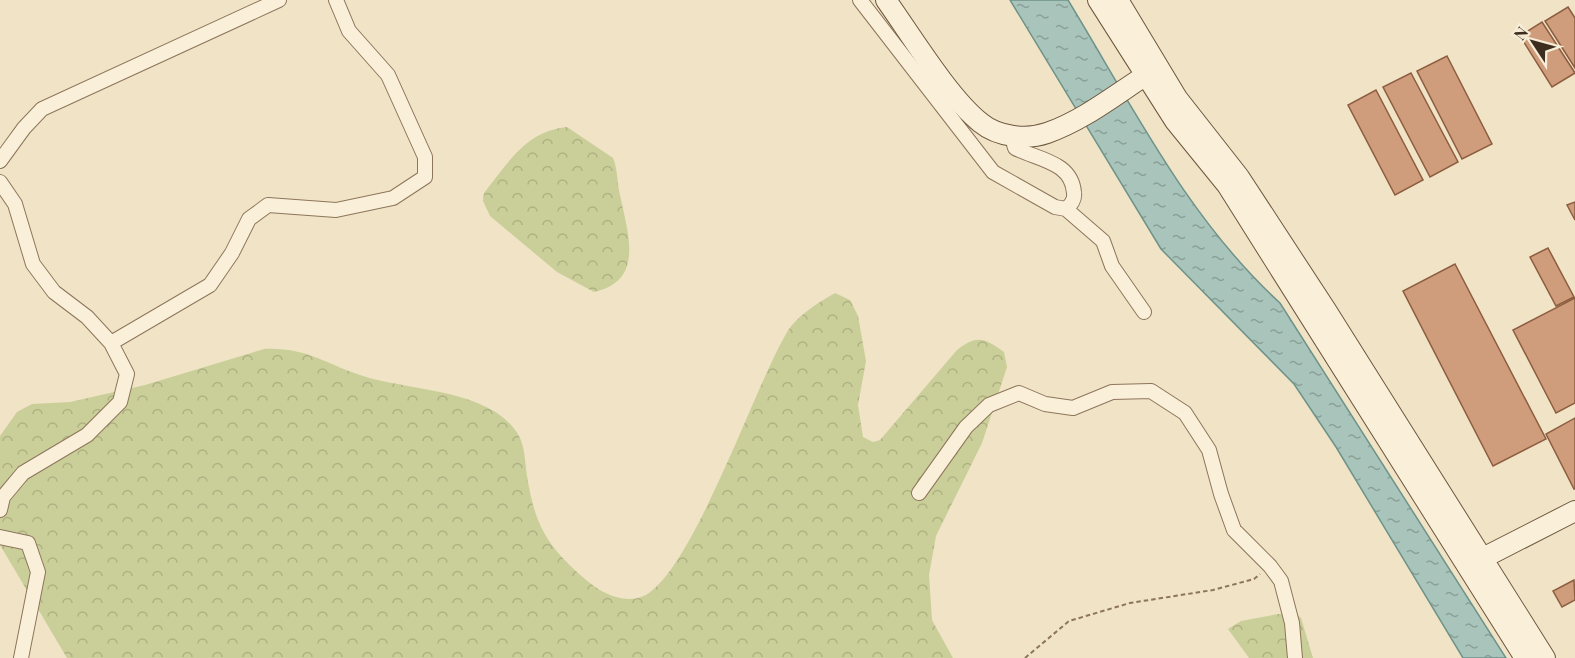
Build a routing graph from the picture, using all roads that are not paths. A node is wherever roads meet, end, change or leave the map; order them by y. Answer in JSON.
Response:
{"nodes":[{"id":1,"x":279,"y":0,"type":"edge"},
{"id":2,"x":336,"y":0,"type":"edge"},
{"id":3,"x":860,"y":0,"type":"edge"},
{"id":4,"x":886,"y":0,"type":"edge"},
{"id":5,"x":1098,"y":0,"type":"edge"},
{"id":6,"x":1118,"y":0,"type":"edge"},
{"id":7,"x":1146,"y":75,"type":"junction"},
{"id":8,"x":1012,"y":137,"type":"junction"},
{"id":9,"x":0,"y":161,"type":"edge"},
{"id":10,"x":0,"y":182,"type":"edge"},
{"id":11,"x":1066,"y":208,"type":"junction"},
{"id":12,"x":1144,"y":312,"type":"dead end"},
{"id":13,"x":111,"y":343,"type":"junction"},
{"id":14,"x":919,"y":493,"type":"dead end"},
{"id":15,"x":0,"y":510,"type":"edge"},
{"id":16,"x":1575,"y":511,"type":"edge"},
{"id":17,"x":0,"y":537,"type":"edge"},
{"id":18,"x":1481,"y":559,"type":"junction"},
{"id":19,"x":21,"y":658,"type":"edge"},
{"id":20,"x":1295,"y":658,"type":"edge"},
{"id":21,"x":1525,"y":658,"type":"edge"},
{"id":22,"x":1545,"y":658,"type":"edge"}],
"edges":[{"from":1,"to":9,"type":"street"},
{"from":2,"to":13,"type":"street"},
{"from":3,"to":11,"type":"street"},
{"from":4,"to":8,"type":"street"},
{"from":5,"to":7,"type":"street"},
{"from":6,"to":7,"type":"street"},
{"from":7,"to":8,"type":"street"},
{"from":7,"to":18,"type":"street"},
{"from":7,"to":21,"type":"street"},
{"from":8,"to":11,"type":"street"},
{"from":10,"to":13,"type":"street"},
{"from":11,"to":12,"type":"street"},
{"from":13,"to":15,"type":"street"},
{"from":14,"to":20,"type":"street"},
{"from":16,"to":18,"type":"street"},
{"from":17,"to":19,"type":"street"},
{"from":18,"to":22,"type":"street"}]}
